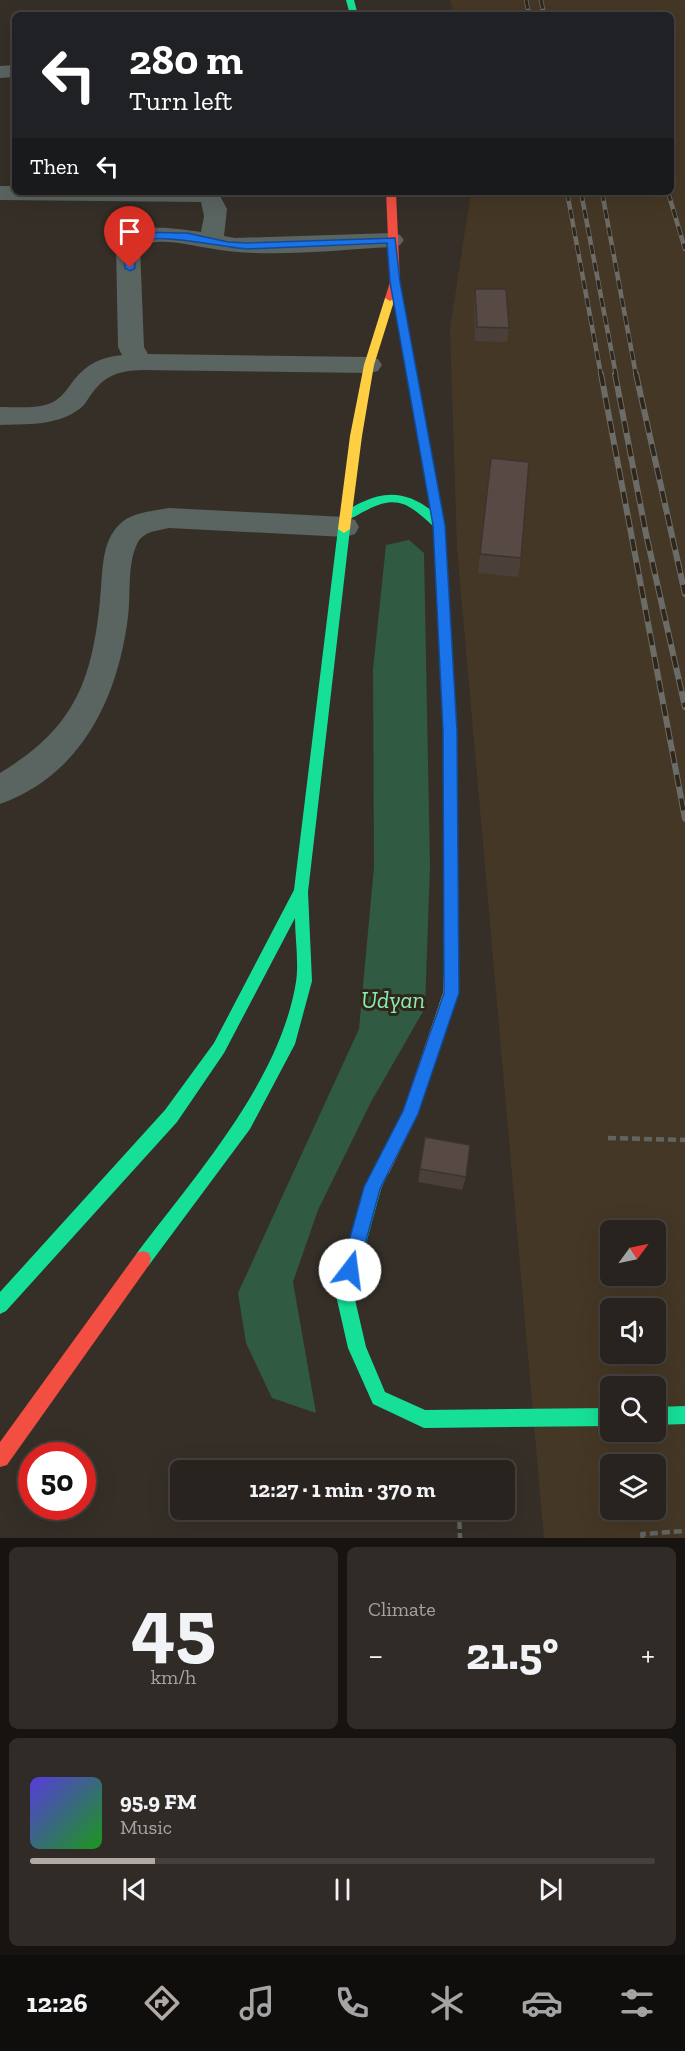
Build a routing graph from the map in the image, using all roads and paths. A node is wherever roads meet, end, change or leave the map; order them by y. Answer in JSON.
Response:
{"nodes":[{"id":1,"x":207,"y":195,"type":"edge"},
{"id":2,"x":391,"y":195,"type":"edge"},
{"id":3,"x":392,"y":240,"type":"junction"},
{"id":4,"x":211,"y":242,"type":"junction"},
{"id":5,"x":395,"y":282,"type":"junction"},
{"id":6,"x":142,"y":362,"type":"junction"},
{"id":7,"x":369,"y":365,"type":"junction"},
{"id":8,"x":0,"y":416,"type":"edge"},
{"id":9,"x":346,"y":521,"type":"junction"},
{"id":10,"x":439,"y":525,"type":"junction"},
{"id":11,"x":0,"y":790,"type":"edge"},
{"id":12,"x":301,"y":892,"type":"junction"},
{"id":13,"x":608,"y":1138,"type":"dead end"},
{"id":14,"x":685,"y":1140,"type":"edge"},
{"id":15,"x":0,"y":1305,"type":"edge"},
{"id":16,"x":685,"y":1415,"type":"edge"},
{"id":17,"x":666,"y":1416,"type":"edge"},
{"id":18,"x":600,"y":1417,"type":"edge"},
{"id":19,"x":0,"y":1458,"type":"edge"},
{"id":20,"x":459,"y":1520,"type":"edge"},
{"id":21,"x":685,"y":1531,"type":"edge"},
{"id":22,"x":460,"y":1538,"type":"edge"},
{"id":23,"x":643,"y":1538,"type":"edge"}],
"edges":[{"from":1,"to":4,"type":"street"},
{"from":2,"to":3,"type":"main road"},
{"from":3,"to":4,"type":"street"},
{"from":3,"to":5,"type":"main road"},
{"from":4,"to":6,"type":"street"},
{"from":5,"to":7,"type":"main road"},
{"from":5,"to":10,"type":"main road"},
{"from":6,"to":7,"type":"street"},
{"from":6,"to":8,"type":"street"},
{"from":7,"to":9,"type":"main road"},
{"from":9,"to":10,"type":"main road"},
{"from":9,"to":11,"type":"street"},
{"from":9,"to":12,"type":"main road"},
{"from":10,"to":18,"type":"main road"},
{"from":12,"to":15,"type":"main road"},
{"from":12,"to":19,"type":"main road"},
{"from":13,"to":14,"type":"path"},
{"from":16,"to":17,"type":"main road"},
{"from":20,"to":22,"type":"path"},
{"from":21,"to":23,"type":"path"}]}
